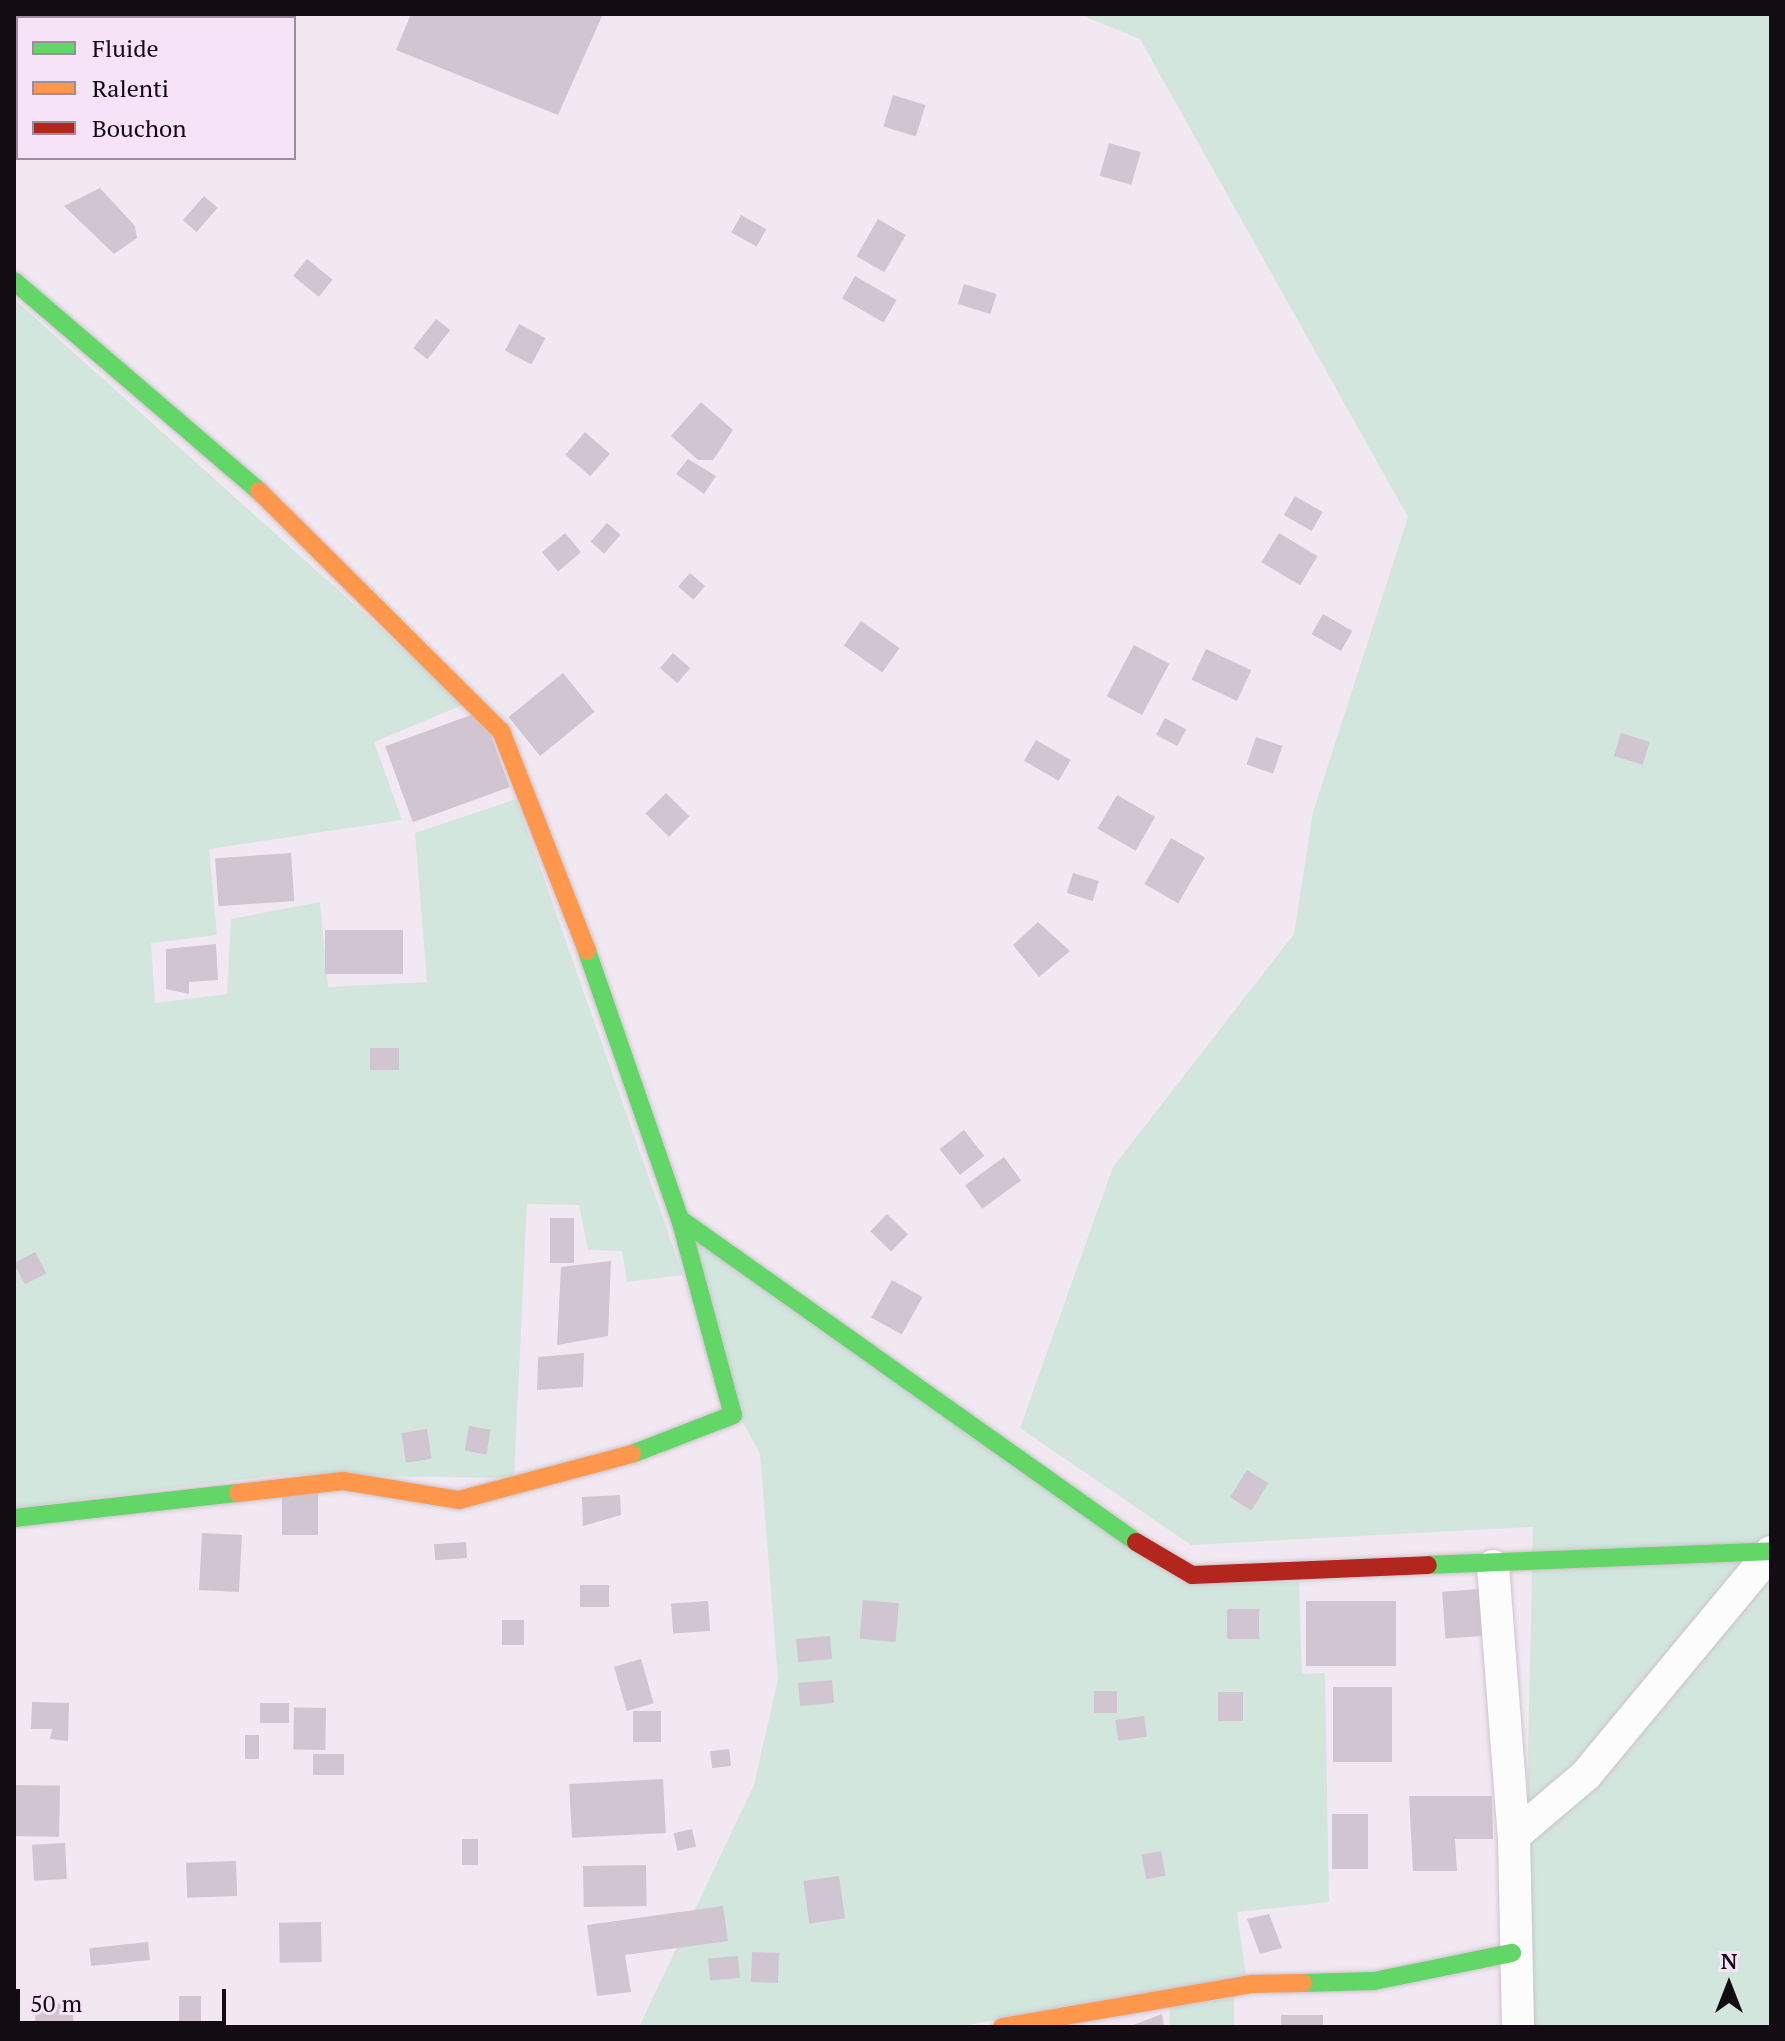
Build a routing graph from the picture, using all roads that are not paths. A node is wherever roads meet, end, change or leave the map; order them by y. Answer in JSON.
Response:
{"nodes":[{"id":1,"x":14,"y":281,"type":"edge"},
{"id":2,"x":680,"y":1219,"type":"junction"},
{"id":3,"x":14,"y":1518,"type":"edge"},
{"id":4,"x":1771,"y":1552,"type":"edge"},
{"id":5,"x":1493,"y":1566,"type":"junction"},
{"id":6,"x":1514,"y":1836,"type":"junction"},
{"id":7,"x":1512,"y":1953,"type":"junction"},
{"id":8,"x":1002,"y":2027,"type":"edge"},
{"id":9,"x":1518,"y":2027,"type":"edge"}],
"edges":[{"from":1,"to":2,"type":"street"},
{"from":2,"to":3,"type":"street"},
{"from":2,"to":5,"type":"street"},
{"from":4,"to":5,"type":"street"},
{"from":4,"to":6,"type":"street"},
{"from":5,"to":6,"type":"street"},
{"from":6,"to":7,"type":"street"},
{"from":7,"to":8,"type":"street"},
{"from":7,"to":9,"type":"street"}]}
